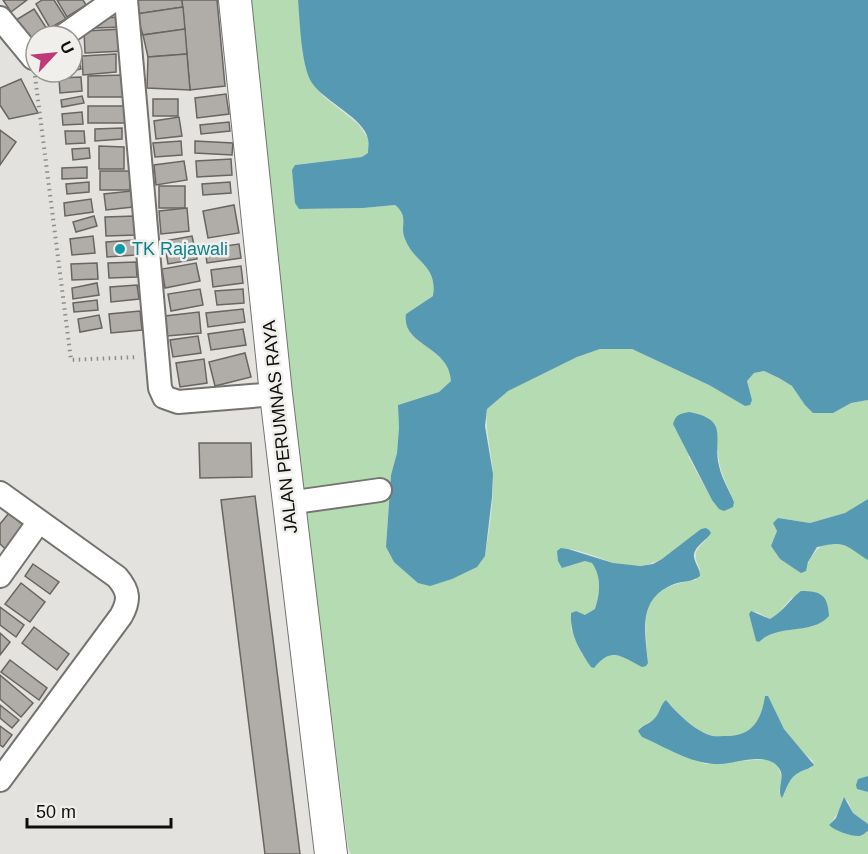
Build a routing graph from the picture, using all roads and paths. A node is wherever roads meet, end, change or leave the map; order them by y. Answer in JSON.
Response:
{"nodes":[{"id":1,"x":114,"y":0,"type":"edge"},
{"id":2,"x":126,"y":0,"type":"edge"},
{"id":3,"x":235,"y":0,"type":"edge"},
{"id":4,"x":0,"y":18,"type":"edge"},
{"id":5,"x":80,"y":24,"type":"edge"},
{"id":6,"x":24,"y":45,"type":"edge"},
{"id":7,"x":37,"y":84,"type":"edge"},
{"id":8,"x":156,"y":357,"type":"junction"},
{"id":9,"x":276,"y":394,"type":"junction"},
{"id":10,"x":380,"y":490,"type":"dead end"},
{"id":11,"x":0,"y":494,"type":"edge"},
{"id":12,"x":288,"y":503,"type":"junction"},
{"id":13,"x":38,"y":523,"type":"junction"},
{"id":14,"x":0,"y":576,"type":"edge"},
{"id":15,"x":0,"y":780,"type":"edge"},
{"id":16,"x":331,"y":854,"type":"edge"}],
"edges":[{"from":1,"to":5,"type":"street"},
{"from":2,"to":8,"type":"street"},
{"from":3,"to":9,"type":"street","name":"JALAN PERUMNAS RAYA"},
{"from":4,"to":6,"type":"street"},
{"from":7,"to":8,"type":"path"},
{"from":8,"to":9,"type":"street"},
{"from":9,"to":12,"type":"street","name":"JALAN PERUMNAS RAYA"},
{"from":10,"to":12,"type":"street"},
{"from":11,"to":13,"type":"street"},
{"from":12,"to":16,"type":"street","name":"JALAN PERUMNAS RAYA"},
{"from":13,"to":14,"type":"street"},
{"from":13,"to":15,"type":"street"}]}
